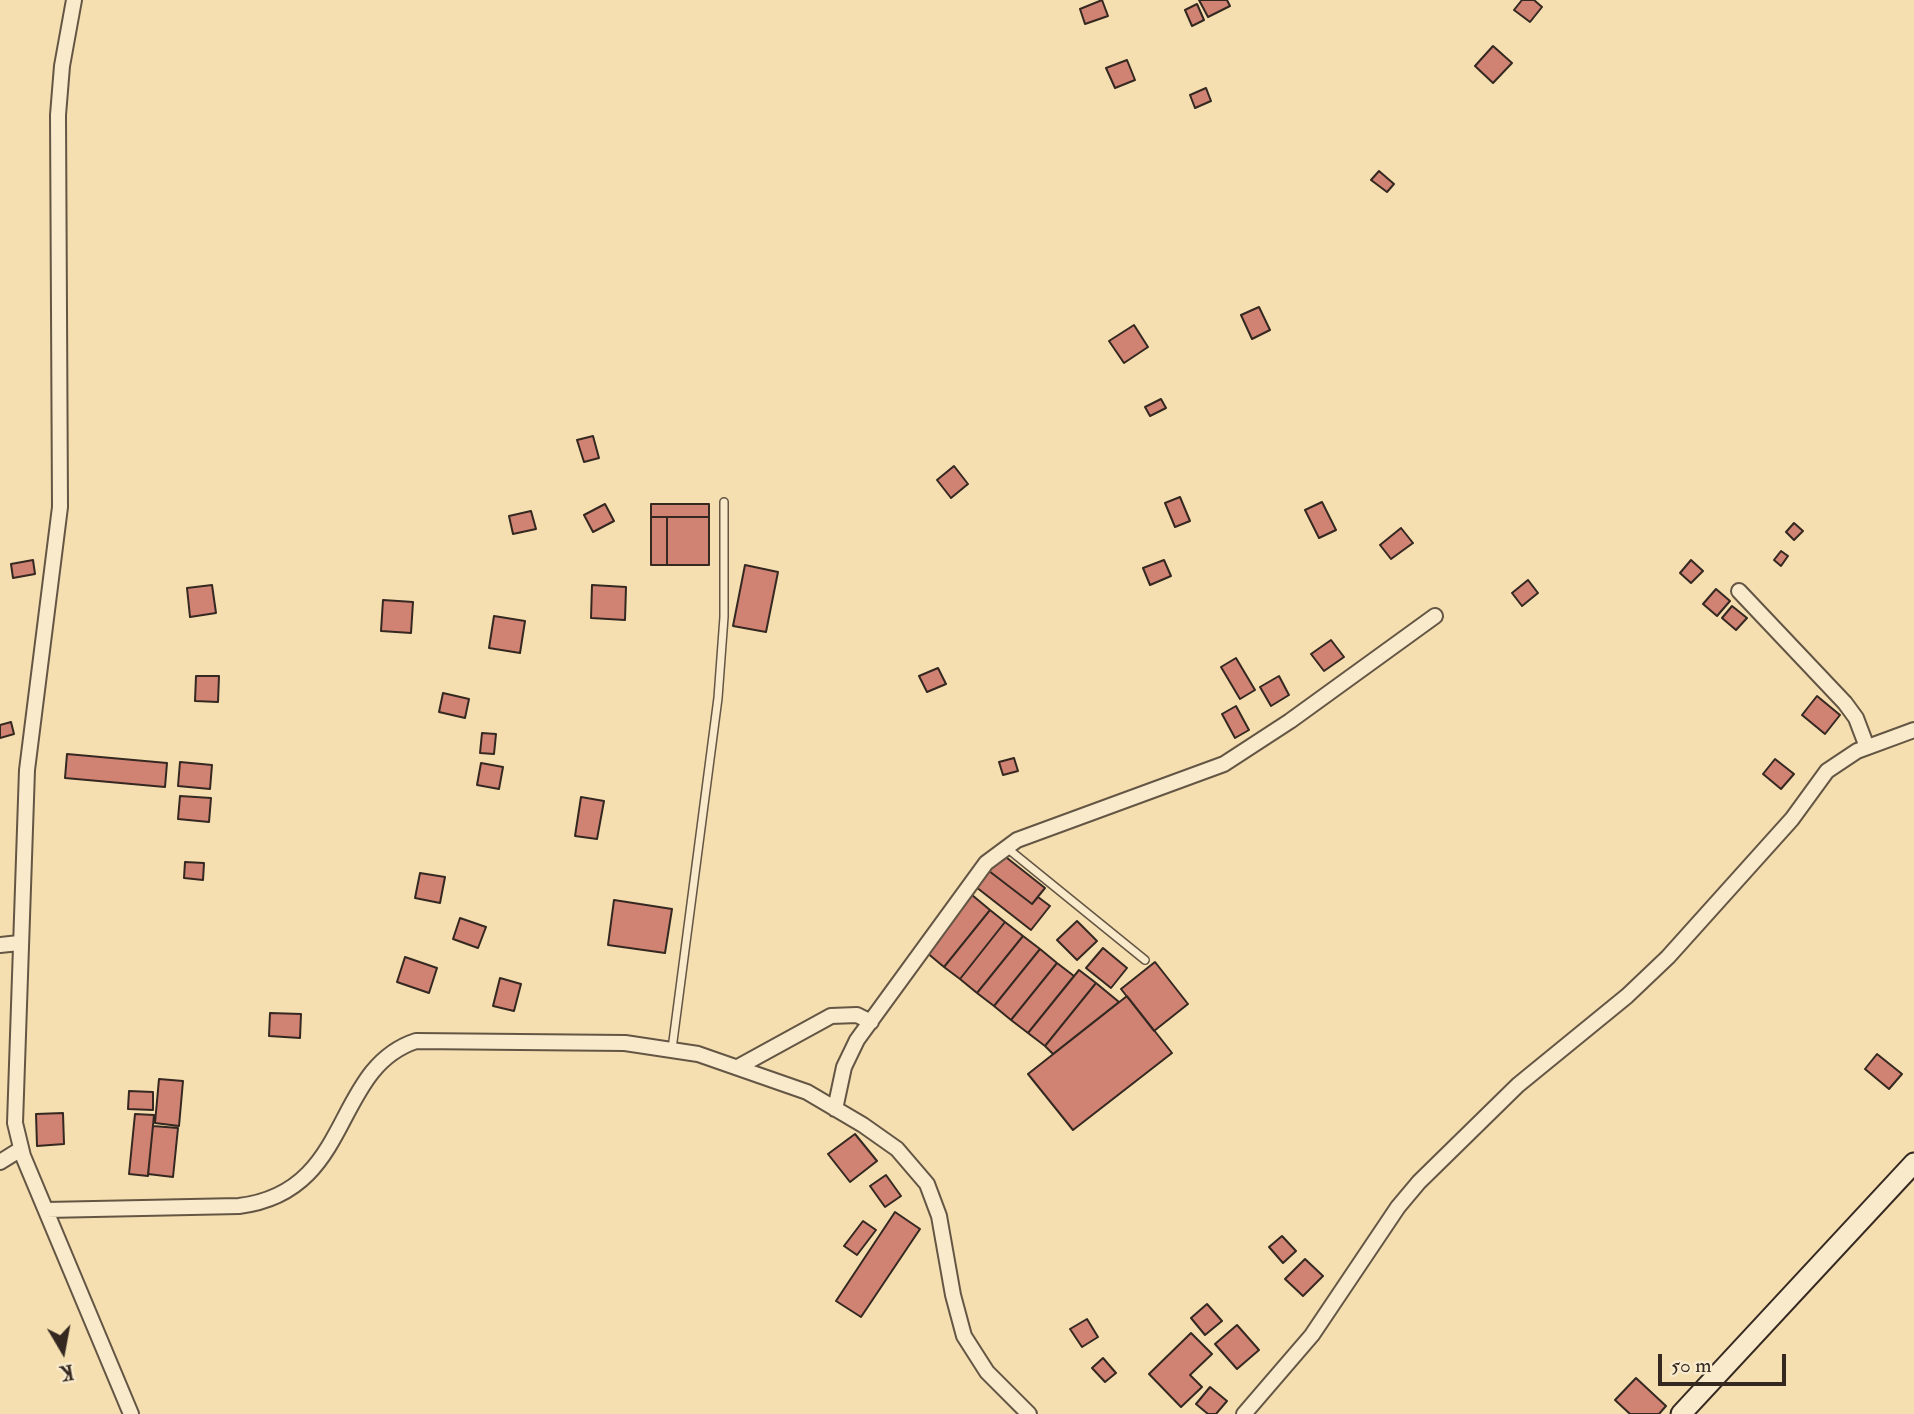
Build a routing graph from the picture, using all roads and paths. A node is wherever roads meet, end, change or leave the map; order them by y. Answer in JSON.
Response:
{"nodes":[{"id":1,"x":74,"y":0,"type":"edge"},
{"id":2,"x":724,"y":502,"type":"dead end"},
{"id":3,"x":1739,"y":592,"type":"dead end"},
{"id":4,"x":1435,"y":616,"type":"dead end"},
{"id":5,"x":1914,"y":730,"type":"edge"},
{"id":6,"x":1867,"y":747,"type":"junction"},
{"id":7,"x":1005,"y":846,"type":"junction"},
{"id":8,"x":19,"y":943,"type":"junction"},
{"id":9,"x":0,"y":945,"type":"edge"},
{"id":10,"x":1145,"y":960,"type":"dead end"},
{"id":11,"x":871,"y":1021,"type":"junction"},
{"id":12,"x":672,"y":1049,"type":"junction"},
{"id":13,"x":738,"y":1067,"type":"junction"},
{"id":14,"x":15,"y":1084,"type":"junction"},
{"id":15,"x":0,"y":1086,"type":"edge"},
{"id":16,"x":835,"y":1109,"type":"junction"},
{"id":17,"x":21,"y":1149,"type":"junction"},
{"id":18,"x":0,"y":1162,"type":"edge"},
{"id":19,"x":1914,"y":1163,"type":"edge"},
{"id":20,"x":46,"y":1210,"type":"junction"},
{"id":21,"x":131,"y":1414,"type":"edge"},
{"id":22,"x":1030,"y":1414,"type":"edge"},
{"id":23,"x":1244,"y":1414,"type":"edge"},
{"id":24,"x":1681,"y":1414,"type":"edge"}],
"edges":[{"from":1,"to":8,"type":"street"},
{"from":2,"to":12,"type":"lane"},
{"from":3,"to":6,"type":"street"},
{"from":4,"to":7,"type":"street"},
{"from":5,"to":6,"type":"street"},
{"from":6,"to":23,"type":"street"},
{"from":7,"to":10,"type":"lane"},
{"from":7,"to":11,"type":"street"},
{"from":8,"to":9,"type":"street"},
{"from":8,"to":14,"type":"street"},
{"from":11,"to":13,"type":"street"},
{"from":11,"to":16,"type":"street"},
{"from":12,"to":13,"type":"street"},
{"from":12,"to":20,"type":"street"},
{"from":13,"to":16,"type":"street"},
{"from":14,"to":15,"type":"street"},
{"from":14,"to":17,"type":"street"},
{"from":16,"to":22,"type":"street"},
{"from":17,"to":18,"type":"street"},
{"from":17,"to":20,"type":"street"},
{"from":19,"to":24,"type":"street"},
{"from":20,"to":21,"type":"street"}]}
